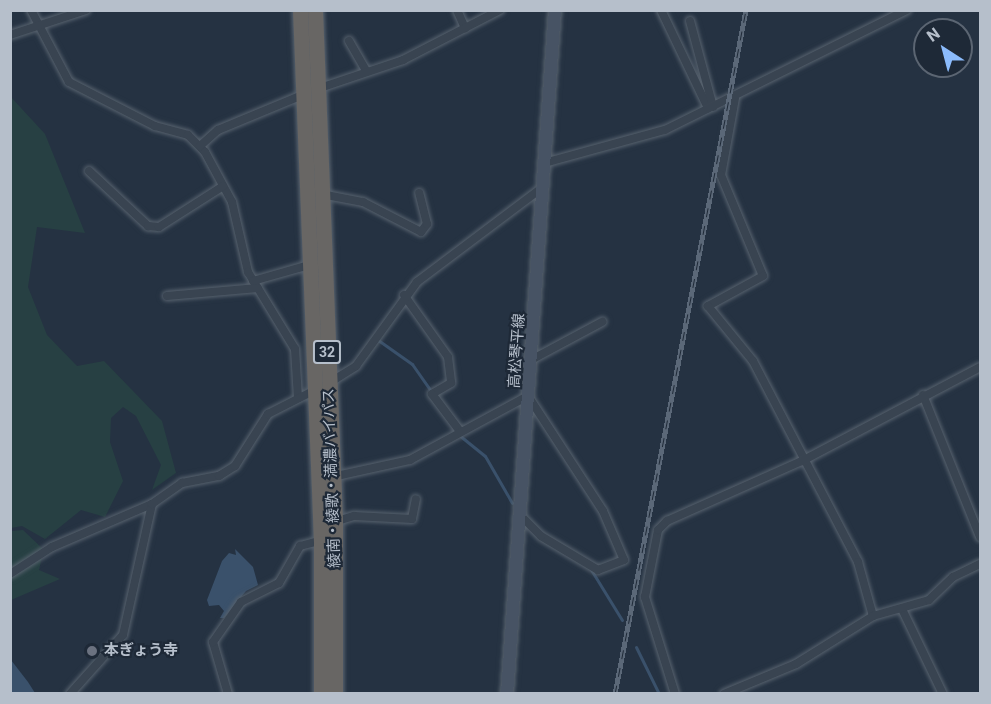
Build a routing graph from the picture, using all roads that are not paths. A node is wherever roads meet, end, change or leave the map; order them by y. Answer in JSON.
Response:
{"nodes":[{"id":1,"x":31,"y":10,"type":"edge"},
{"id":2,"x":86,"y":10,"type":"edge"},
{"id":3,"x":300,"y":10,"type":"edge"},
{"id":4,"x":315,"y":10,"type":"edge"},
{"id":5,"x":457,"y":10,"type":"edge"},
{"id":6,"x":500,"y":10,"type":"edge"},
{"id":7,"x":555,"y":10,"type":"edge"},
{"id":8,"x":661,"y":10,"type":"edge"},
{"id":9,"x":907,"y":10,"type":"edge"},
{"id":10,"x":690,"y":21,"type":"dead end"},
{"id":11,"x":39,"y":28,"type":"junction"},
{"id":12,"x":465,"y":28,"type":"junction"},
{"id":13,"x":10,"y":35,"type":"edge"},
{"id":14,"x":349,"y":41,"type":"dead end"},
{"id":15,"x":366,"y":70,"type":"junction"},
{"id":16,"x":310,"y":92,"type":"junction"},
{"id":17,"x":735,"y":98,"type":"junction"},
{"id":18,"x":711,"y":107,"type":"junction"},
{"id":19,"x":200,"y":146,"type":"junction"},
{"id":20,"x":544,"y":163,"type":"junction"},
{"id":21,"x":89,"y":171,"type":"dead end"},
{"id":22,"x":223,"y":186,"type":"junction"},
{"id":23,"x":543,"y":187,"type":"junction"},
{"id":24,"x":419,"y":193,"type":"dead end"},
{"id":25,"x":321,"y":194,"type":"junction"},
{"id":26,"x":309,"y":265,"type":"junction"},
{"id":27,"x":256,"y":284,"type":"junction"},
{"id":28,"x":404,"y":295,"type":"junction"},
{"id":29,"x":167,"y":296,"type":"dead end"},
{"id":30,"x":602,"y":322,"type":"dead end"},
{"id":31,"x":531,"y":360,"type":"junction"},
{"id":32,"x":981,"y":367,"type":"edge"},
{"id":33,"x":321,"y":386,"type":"junction"},
{"id":34,"x":923,"y":395,"type":"junction"},
{"id":35,"x":528,"y":396,"type":"junction"},
{"id":36,"x":298,"y":398,"type":"junction"},
{"id":37,"x":459,"y":430,"type":"junction"},
{"id":38,"x":802,"y":461,"type":"junction"},
{"id":39,"x":332,"y":477,"type":"junction"},
{"id":40,"x":416,"y":499,"type":"dead end"},
{"id":41,"x":152,"y":504,"type":"junction"},
{"id":42,"x":520,"y":515,"type":"junction"},
{"id":43,"x":335,"y":520,"type":"junction"},
{"id":44,"x":981,"y":537,"type":"edge"},
{"id":45,"x":321,"y":543,"type":"junction"},
{"id":46,"x":981,"y":564,"type":"edge"},
{"id":47,"x":10,"y":574,"type":"edge"},
{"id":48,"x":903,"y":611,"type":"junction"},
{"id":49,"x":873,"y":616,"type":"junction"},
{"id":50,"x":70,"y":693,"type":"edge"},
{"id":51,"x":228,"y":693,"type":"edge"},
{"id":52,"x":321,"y":693,"type":"edge"},
{"id":53,"x":335,"y":693,"type":"edge"},
{"id":54,"x":507,"y":693,"type":"edge"},
{"id":55,"x":675,"y":693,"type":"edge"},
{"id":56,"x":724,"y":693,"type":"edge"},
{"id":57,"x":943,"y":693,"type":"edge"}],
"edges":[{"from":1,"to":11,"type":"street"},
{"from":2,"to":11,"type":"street"},
{"from":3,"to":16,"type":"highway","name":"綾南・綾歌・満濃バイパス","number":"32"},
{"from":4,"to":16,"type":"highway","name":"綾南・綾歌・満濃バイパス","number":"32"},
{"from":5,"to":12,"type":"street"},
{"from":6,"to":12,"type":"street"},
{"from":7,"to":20,"type":"main road","name":"高松琴平線"},
{"from":8,"to":18,"type":"street"},
{"from":9,"to":17,"type":"street"},
{"from":10,"to":18,"type":"street"},
{"from":11,"to":13,"type":"street"},
{"from":11,"to":19,"type":"street"},
{"from":12,"to":15,"type":"street"},
{"from":14,"to":15,"type":"street"},
{"from":15,"to":16,"type":"street"},
{"from":16,"to":19,"type":"street"},
{"from":16,"to":25,"type":"highway","name":"綾南・綾歌・満濃バイパス","number":"32"},
{"from":16,"to":26,"type":"highway","name":"綾南・綾歌・満濃バイパス","number":"32"},
{"from":17,"to":18,"type":"street"},
{"from":17,"to":38,"type":"street"},
{"from":18,"to":20,"type":"street"},
{"from":19,"to":22,"type":"street"},
{"from":20,"to":23,"type":"main road","name":"高松琴平線"},
{"from":21,"to":22,"type":"street"},
{"from":22,"to":27,"type":"street"},
{"from":23,"to":28,"type":"street"},
{"from":23,"to":31,"type":"main road","name":"高松琴平線"},
{"from":24,"to":25,"type":"street"},
{"from":25,"to":33,"type":"highway","name":"綾南・綾歌・満濃バイパス","number":"32"},
{"from":26,"to":27,"type":"street"},
{"from":26,"to":33,"type":"highway","name":"綾南・綾歌・満濃バイパス","number":"32"},
{"from":27,"to":29,"type":"street"},
{"from":27,"to":36,"type":"street"},
{"from":28,"to":33,"type":"street"},
{"from":28,"to":37,"type":"street"},
{"from":30,"to":31,"type":"street"},
{"from":31,"to":35,"type":"main road","name":"高松琴平線"},
{"from":32,"to":34,"type":"street"},
{"from":33,"to":36,"type":"street"},
{"from":33,"to":39,"type":"highway","name":"綾南・綾歌・満濃バイパス","number":"32"},
{"from":33,"to":45,"type":"highway","name":"綾南・綾歌・満濃バイパス","number":"32"},
{"from":34,"to":38,"type":"street"},
{"from":34,"to":44,"type":"street"},
{"from":35,"to":37,"type":"street"},
{"from":35,"to":42,"type":"main road","name":"高松琴平線"},
{"from":35,"to":42,"type":"street"},
{"from":36,"to":41,"type":"street"},
{"from":37,"to":39,"type":"street"},
{"from":38,"to":49,"type":"street"},
{"from":38,"to":55,"type":"street"},
{"from":39,"to":43,"type":"highway","name":"綾南・綾歌・満濃バイパス","number":"32"},
{"from":40,"to":43,"type":"street"},
{"from":41,"to":47,"type":"street"},
{"from":41,"to":50,"type":"street"},
{"from":42,"to":54,"type":"main road","name":"高松琴平線"},
{"from":43,"to":45,"type":"street"},
{"from":43,"to":53,"type":"highway","name":"綾南・綾歌・満濃バイパス","number":"32"},
{"from":45,"to":51,"type":"street"},
{"from":45,"to":52,"type":"highway","name":"綾南・綾歌・満濃バイパス","number":"32"},
{"from":46,"to":48,"type":"street"},
{"from":48,"to":49,"type":"street"},
{"from":48,"to":57,"type":"street"},
{"from":49,"to":56,"type":"street"}]}
